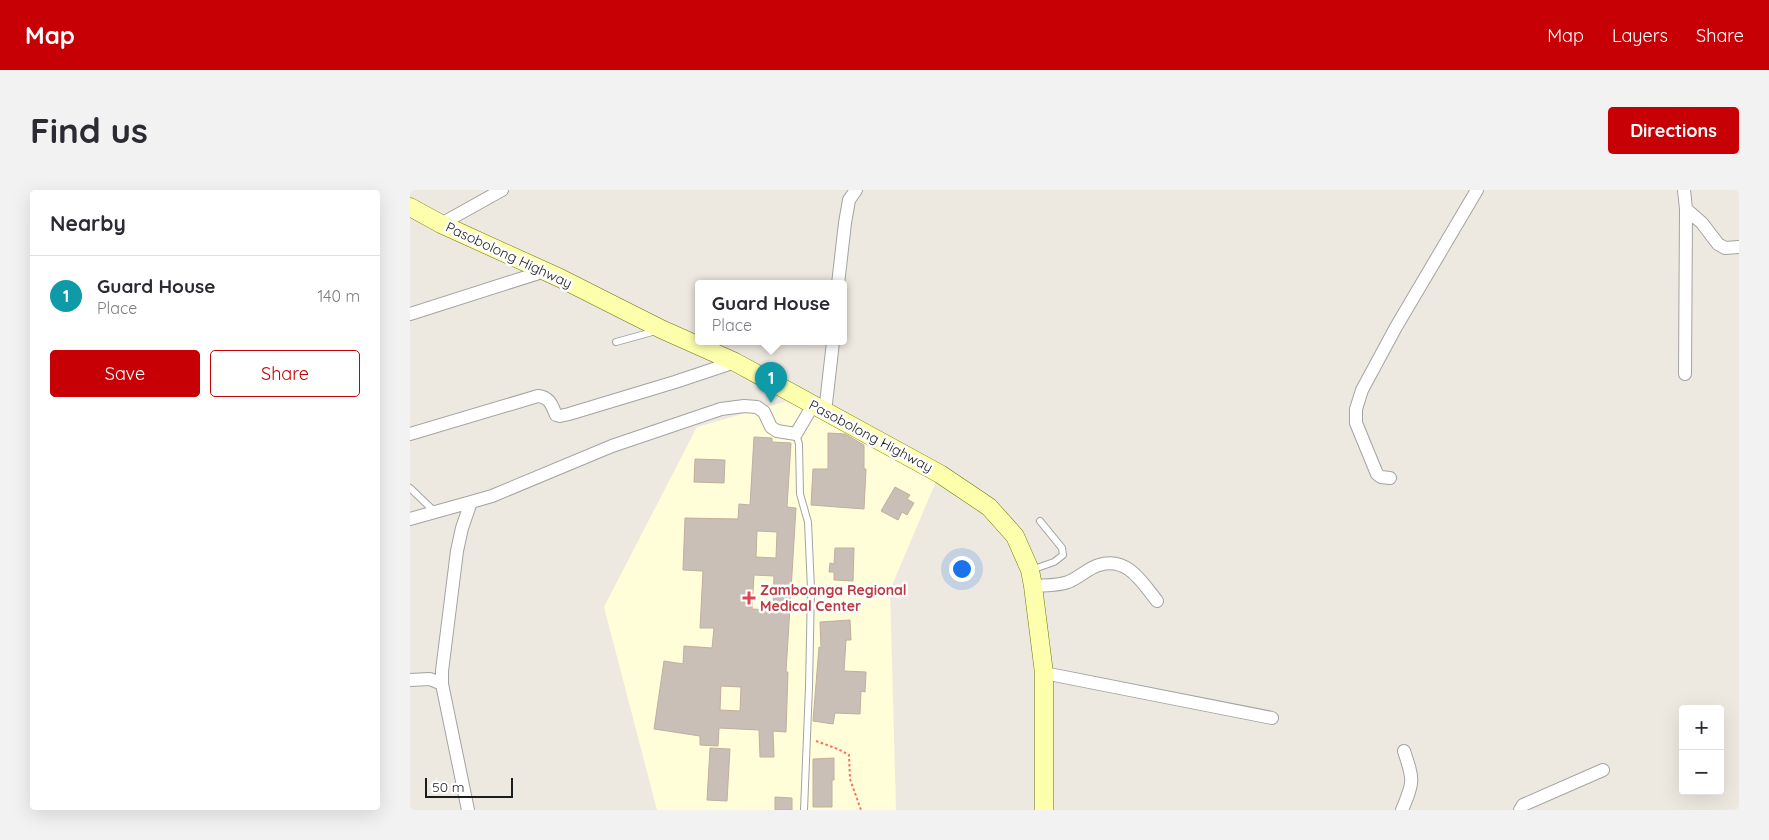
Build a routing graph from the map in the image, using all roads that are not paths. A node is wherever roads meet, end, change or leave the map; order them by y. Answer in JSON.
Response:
{"nodes":[{"id":1,"x":502,"y":190,"type":"edge"},
{"id":2,"x":1477,"y":190,"type":"edge"},
{"id":3,"x":1684,"y":190,"type":"edge"},
{"id":4,"x":851,"y":193,"type":"edge"},
{"id":5,"x":410,"y":207,"type":"edge"},
{"id":6,"x":1686,"y":209,"type":"junction"},
{"id":7,"x":441,"y":224,"type":"junction"},
{"id":8,"x":1739,"y":246,"type":"edge"},
{"id":9,"x":545,"y":271,"type":"junction"},
{"id":10,"x":838,"y":280,"type":"edge"},
{"id":11,"x":410,"y":314,"type":"edge"},
{"id":12,"x":662,"y":329,"type":"junction"},
{"id":13,"x":616,"y":342,"type":"dead end"},
{"id":14,"x":695,"y":344,"type":"edge"},
{"id":15,"x":697,"y":345,"type":"edge"},
{"id":16,"x":832,"y":345,"type":"edge"},
{"id":17,"x":735,"y":362,"type":"junction"},
{"id":18,"x":1685,"y":374,"type":"dead end"},
{"id":19,"x":819,"y":408,"type":"junction"},
{"id":20,"x":410,"y":434,"type":"edge"},
{"id":21,"x":796,"y":434,"type":"junction"},
{"id":22,"x":1390,"y":478,"type":"dead end"},
{"id":23,"x":410,"y":488,"type":"edge"},
{"id":24,"x":471,"y":502,"type":"junction"},
{"id":25,"x":435,"y":512,"type":"junction"},
{"id":26,"x":410,"y":519,"type":"edge"},
{"id":27,"x":1040,"y":521,"type":"dead end"},
{"id":28,"x":1031,"y":578,"type":"junction"},
{"id":29,"x":1157,"y":601,"type":"dead end"},
{"id":30,"x":1044,"y":674,"type":"junction"},
{"id":31,"x":410,"y":680,"type":"edge"},
{"id":32,"x":442,"y":684,"type":"junction"},
{"id":33,"x":1272,"y":718,"type":"dead end"},
{"id":34,"x":1404,"y":751,"type":"dead end"},
{"id":35,"x":1603,"y":770,"type":"dead end"},
{"id":36,"x":468,"y":810,"type":"edge"},
{"id":37,"x":804,"y":810,"type":"edge"},
{"id":38,"x":1044,"y":810,"type":"edge"},
{"id":39,"x":1402,"y":810,"type":"edge"},
{"id":40,"x":1520,"y":810,"type":"edge"}],
"edges":[{"from":1,"to":7,"type":"street"},
{"from":2,"to":22,"type":"street"},
{"from":3,"to":6,"type":"street"},
{"from":4,"to":10,"type":"street"},
{"from":5,"to":7,"type":"street","name":"Pasobolong Highway"},
{"from":6,"to":8,"type":"street"},
{"from":6,"to":18,"type":"street"},
{"from":7,"to":9,"type":"street","name":"Pasobolong Highway"},
{"from":9,"to":11,"type":"street"},
{"from":9,"to":12,"type":"street","name":"Pasobolong Highway"},
{"from":12,"to":13,"type":"lane"},
{"from":12,"to":14,"type":"street","name":"Pasobolong Highway"},
{"from":15,"to":17,"type":"street","name":"Pasobolong Highway"},
{"from":16,"to":19,"type":"street"},
{"from":17,"to":19,"type":"street","name":"Pasobolong Highway"},
{"from":17,"to":20,"type":"street"},
{"from":19,"to":21,"type":"street"},
{"from":19,"to":28,"type":"street","name":"Pasobolong Highway"},
{"from":21,"to":24,"type":"street"},
{"from":21,"to":37,"type":"lane"},
{"from":23,"to":25,"type":"lane"},
{"from":24,"to":25,"type":"street"},
{"from":24,"to":32,"type":"street"},
{"from":25,"to":26,"type":"street"},
{"from":27,"to":28,"type":"lane"},
{"from":28,"to":29,"type":"street"},
{"from":28,"to":30,"type":"street","name":"Pasobolong Highway"},
{"from":30,"to":33,"type":"street"},
{"from":30,"to":38,"type":"street","name":"Pasobolong Highway"},
{"from":31,"to":32,"type":"street"},
{"from":32,"to":36,"type":"street"},
{"from":34,"to":39,"type":"street"},
{"from":35,"to":40,"type":"street"}]}
